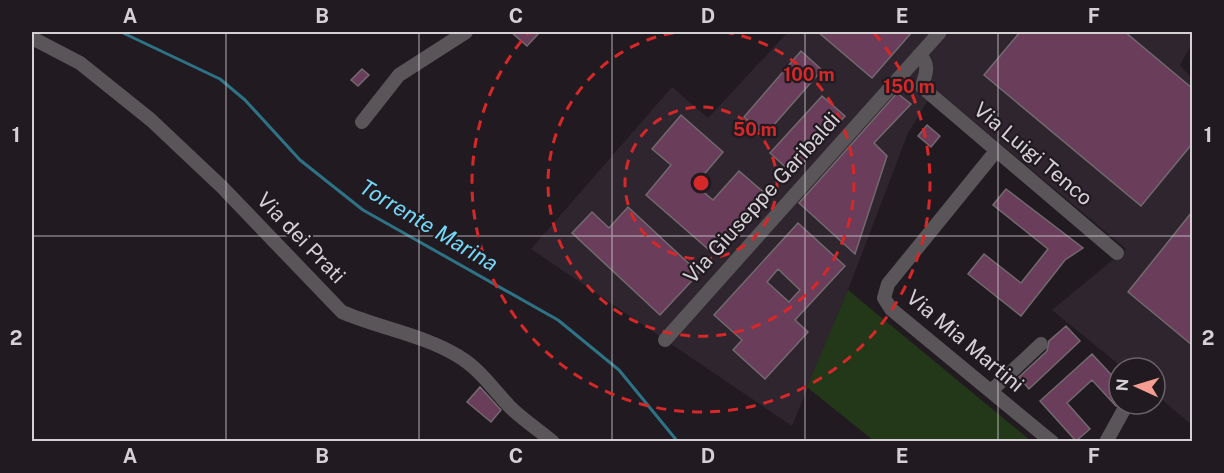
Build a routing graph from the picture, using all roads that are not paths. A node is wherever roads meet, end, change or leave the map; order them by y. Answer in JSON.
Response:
{"nodes":[{"id":1,"x":466,"y":32,"type":"edge"},
{"id":2,"x":940,"y":32,"type":"edge"},
{"id":3,"x":32,"y":38,"type":"edge"},
{"id":4,"x":919,"y":55,"type":"junction"},
{"id":5,"x":362,"y":122,"type":"dead end"},
{"id":6,"x":996,"y":151,"type":"junction"},
{"id":7,"x":1117,"y":253,"type":"dead end"},
{"id":8,"x":665,"y":340,"type":"dead end"},
{"id":9,"x":1041,"y":344,"type":"dead end"},
{"id":10,"x":991,"y":391,"type":"junction"},
{"id":11,"x":1120,"y":416,"type":"edge"},
{"id":12,"x":553,"y":441,"type":"edge"},
{"id":13,"x":1052,"y":441,"type":"edge"},
{"id":14,"x":1106,"y":441,"type":"edge"}],
"edges":[{"from":1,"to":5,"type":"street"},
{"from":2,"to":4,"type":"street","name":"Via Giuseppe Garibaldi"},
{"from":3,"to":12,"type":"street","name":"Via dei Prati"},
{"from":4,"to":6,"type":"street","name":"Via Luigi Tenco"},
{"from":4,"to":8,"type":"street","name":"Via Giuseppe Garibaldi"},
{"from":6,"to":7,"type":"street","name":"Via Luigi Tenco"},
{"from":6,"to":10,"type":"street","name":"Via Mia Martini"},
{"from":9,"to":10,"type":"street"},
{"from":10,"to":13,"type":"street","name":"Via Mia Martini"},
{"from":11,"to":14,"type":"street"}]}
